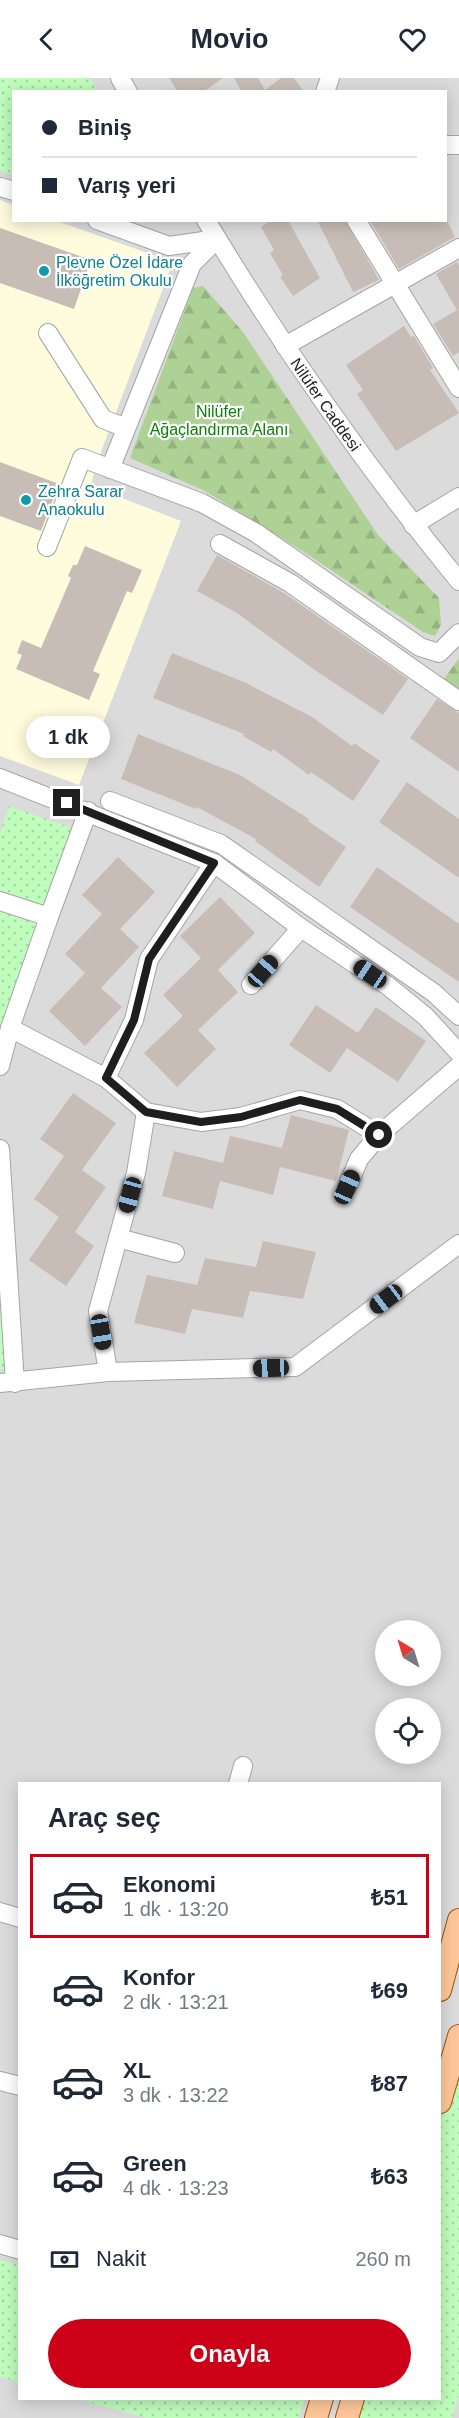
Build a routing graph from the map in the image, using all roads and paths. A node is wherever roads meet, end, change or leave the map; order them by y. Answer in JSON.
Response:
{"nodes":[{"id":1,"x":103,"y":222,"type":"edge"},
{"id":2,"x":207,"y":222,"type":"edge"},
{"id":3,"x":357,"y":222,"type":"edge"},
{"id":4,"x":217,"y":239,"type":"junction"},
{"id":5,"x":459,"y":248,"type":"edge"},
{"id":6,"x":394,"y":283,"type":"junction"},
{"id":7,"x":48,"y":333,"type":"dead end"},
{"id":8,"x":285,"y":346,"type":"junction"},
{"id":9,"x":457,"y":379,"type":"edge"},
{"id":10,"x":126,"y":428,"type":"junction"},
{"id":11,"x":110,"y":469,"type":"junction"},
{"id":12,"x":459,"y":497,"type":"edge"},
{"id":13,"x":413,"y":525,"type":"junction"},
{"id":14,"x":220,"y":544,"type":"dead end"},
{"id":15,"x":46,"y":547,"type":"dead end"},
{"id":16,"x":459,"y":581,"type":"edge"},
{"id":17,"x":459,"y":633,"type":"edge"},
{"id":18,"x":459,"y":701,"type":"edge"},
{"id":19,"x":1,"y":780,"type":"edge"},
{"id":20,"x":111,"y":801,"type":"dead end"},
{"id":21,"x":88,"y":811,"type":"junction"},
{"id":22,"x":214,"y":863,"type":"junction"},
{"id":23,"x":0,"y":901,"type":"edge"},
{"id":24,"x":49,"y":917,"type":"junction"},
{"id":25,"x":301,"y":928,"type":"junction"},
{"id":26,"x":251,"y":985,"type":"dead end"},
{"id":27,"x":459,"y":1016,"type":"edge"},
{"id":28,"x":10,"y":1028,"type":"junction"},
{"id":29,"x":459,"y":1053,"type":"edge"},
{"id":30,"x":0,"y":1066,"type":"edge"},
{"id":31,"x":459,"y":1066,"type":"edge"},
{"id":32,"x":106,"y":1078,"type":"junction"},
{"id":33,"x":146,"y":1112,"type":"junction"},
{"id":34,"x":379,"y":1135,"type":"junction"},
{"id":35,"x":0,"y":1149,"type":"edge"},
{"id":36,"x":347,"y":1187,"type":"dead end"},
{"id":37,"x":118,"y":1238,"type":"junction"},
{"id":38,"x":459,"y":1244,"type":"edge"},
{"id":39,"x":175,"y":1253,"type":"dead end"},
{"id":40,"x":108,"y":1372,"type":"junction"},
{"id":41,"x":8,"y":1383,"type":"edge"},
{"id":42,"x":243,"y":1766,"type":"dead end"},
{"id":43,"x":239,"y":1782,"type":"edge"},
{"id":44,"x":0,"y":1912,"type":"edge"},
{"id":45,"x":18,"y":1917,"type":"edge"},
{"id":46,"x":459,"y":1920,"type":"edge"},
{"id":47,"x":441,"y":1986,"type":"edge"},
{"id":48,"x":458,"y":2042,"type":"edge"},
{"id":49,"x":0,"y":2081,"type":"edge"},
{"id":50,"x":18,"y":2086,"type":"edge"},
{"id":51,"x":441,"y":2099,"type":"edge"},
{"id":52,"x":0,"y":2244,"type":"edge"},
{"id":53,"x":18,"y":2249,"type":"edge"},
{"id":54,"x":321,"y":2400,"type":"edge"},
{"id":55,"x":352,"y":2400,"type":"edge"},
{"id":56,"x":316,"y":2418,"type":"edge"},
{"id":57,"x":347,"y":2418,"type":"edge"}],
"edges":[{"from":1,"to":4,"type":"street"},
{"from":2,"to":4,"type":"street","name":"Nilüfer Caddesi"},
{"from":3,"to":6,"type":"street"},
{"from":4,"to":8,"type":"street","name":"Nilüfer Caddesi"},
{"from":4,"to":10,"type":"street"},
{"from":5,"to":6,"type":"street"},
{"from":6,"to":8,"type":"street"},
{"from":6,"to":9,"type":"street"},
{"from":7,"to":10,"type":"street"},
{"from":8,"to":13,"type":"street","name":"Nilüfer Caddesi"},
{"from":10,"to":11,"type":"street"},
{"from":11,"to":15,"type":"street"},
{"from":11,"to":17,"type":"street"},
{"from":12,"to":13,"type":"street"},
{"from":13,"to":16,"type":"street","name":"Nilüfer Caddesi"},
{"from":14,"to":18,"type":"street"},
{"from":19,"to":21,"type":"street"},
{"from":20,"to":27,"type":"street"},
{"from":21,"to":22,"type":"street"},
{"from":21,"to":24,"type":"street"},
{"from":22,"to":25,"type":"street"},
{"from":22,"to":32,"type":"street"},
{"from":23,"to":24,"type":"street"},
{"from":24,"to":28,"type":"street"},
{"from":25,"to":26,"type":"street"},
{"from":25,"to":29,"type":"street"},
{"from":28,"to":30,"type":"street"},
{"from":28,"to":32,"type":"street"},
{"from":31,"to":34,"type":"street"},
{"from":32,"to":33,"type":"street"},
{"from":33,"to":34,"type":"street"},
{"from":33,"to":37,"type":"street"},
{"from":34,"to":36,"type":"street"},
{"from":35,"to":41,"type":"street"},
{"from":37,"to":39,"type":"street"},
{"from":37,"to":40,"type":"street"},
{"from":38,"to":40,"type":"street"},
{"from":40,"to":41,"type":"street"},
{"from":42,"to":43,"type":"street"},
{"from":44,"to":45,"type":"street"},
{"from":46,"to":47,"type":"main road"},
{"from":48,"to":51,"type":"main road"},
{"from":49,"to":50,"type":"street"},
{"from":52,"to":53,"type":"street"},
{"from":54,"to":56,"type":"main road"},
{"from":55,"to":57,"type":"main road"}]}
